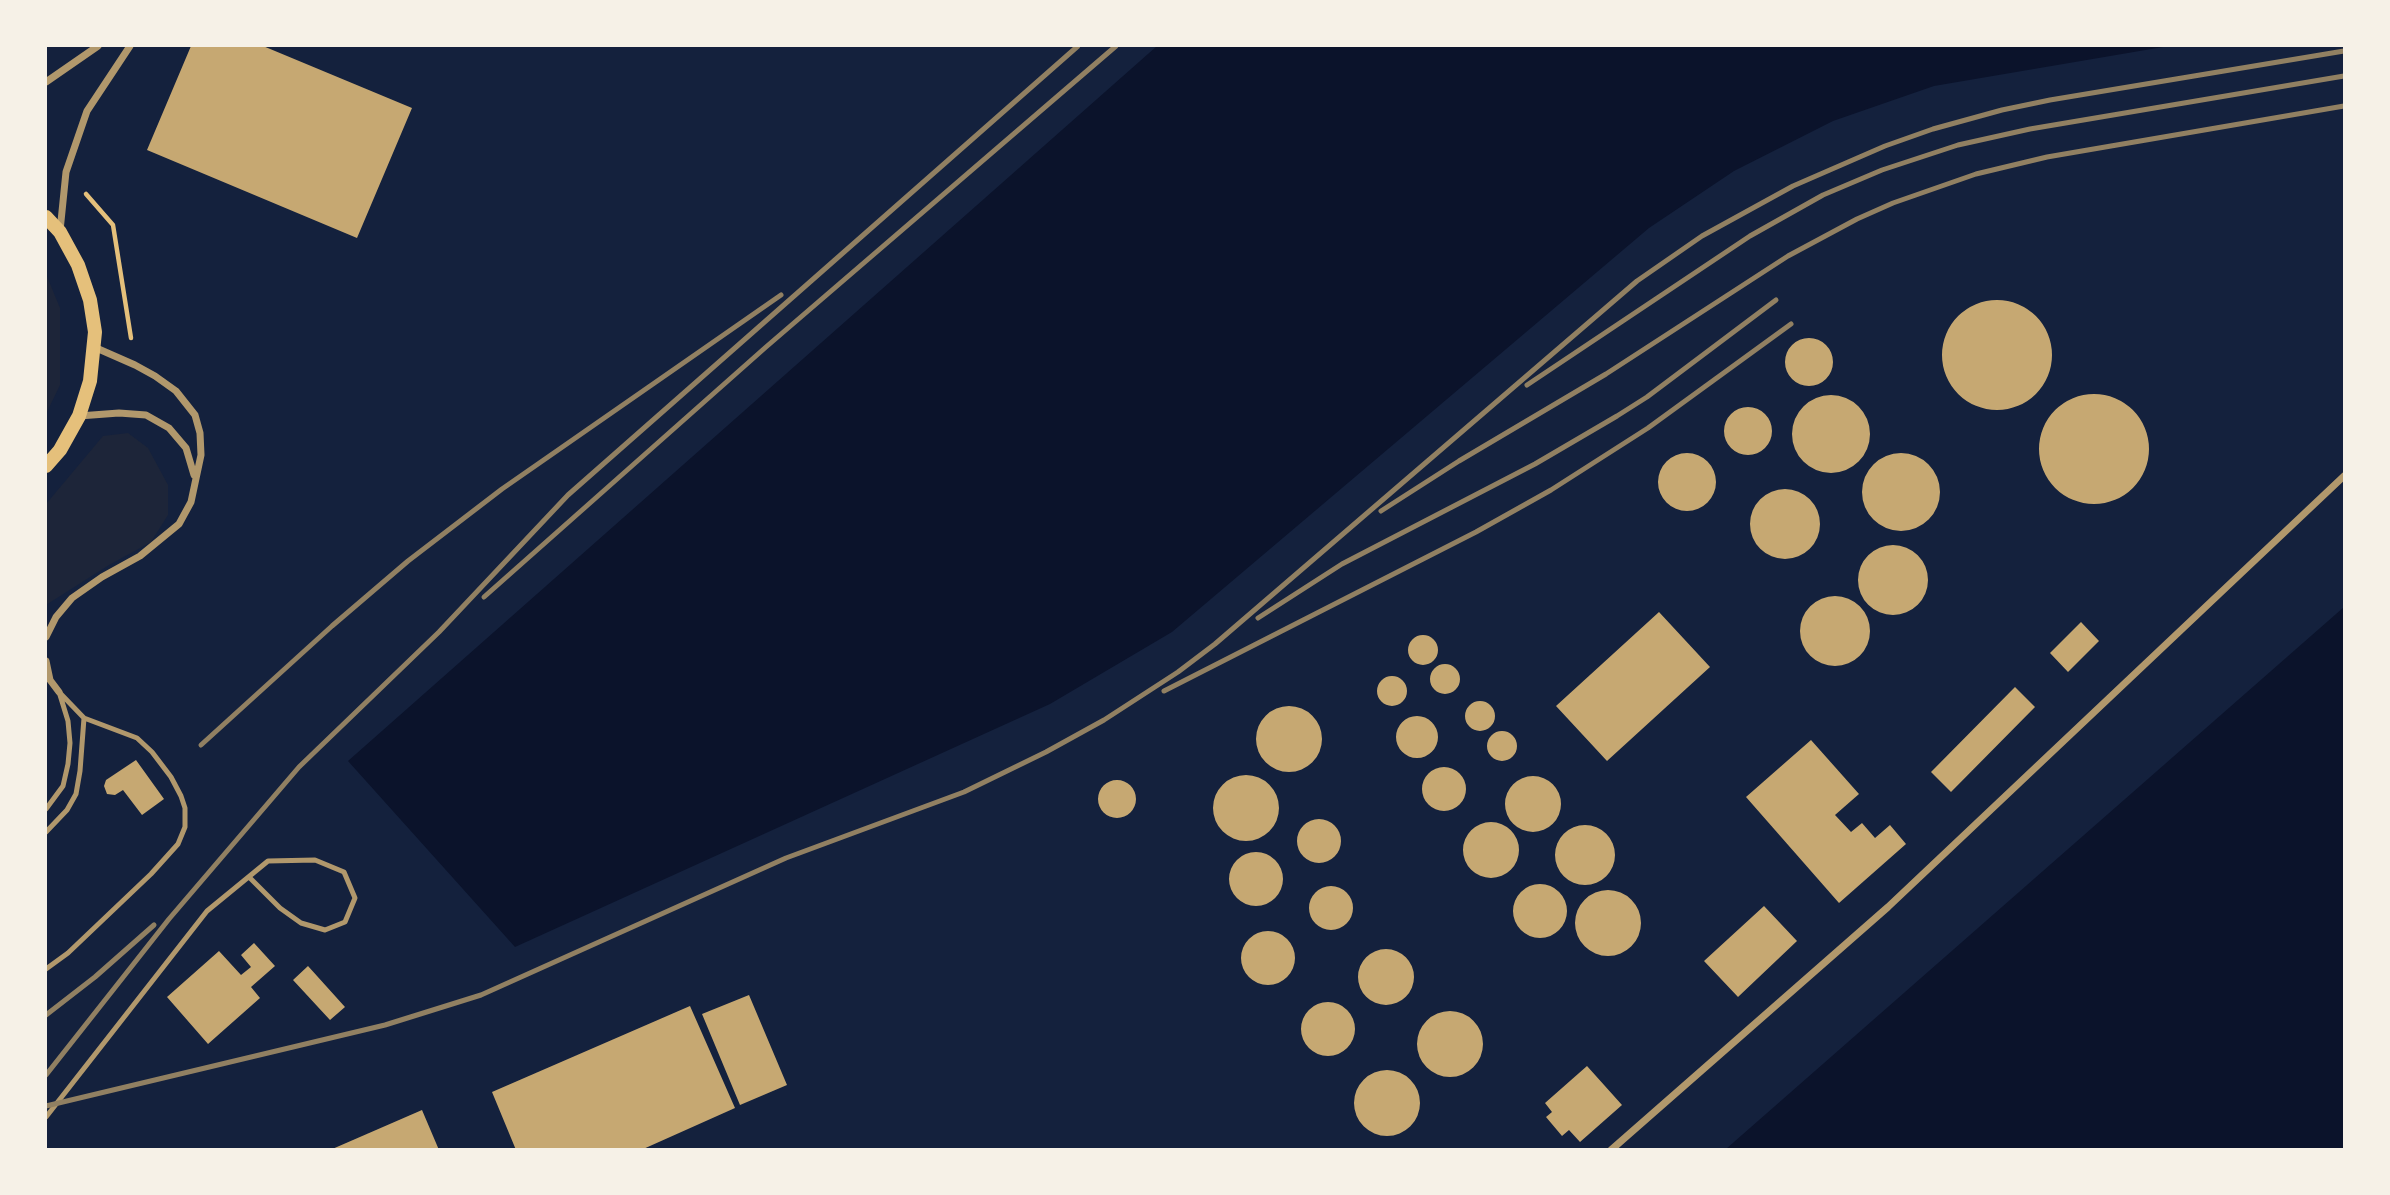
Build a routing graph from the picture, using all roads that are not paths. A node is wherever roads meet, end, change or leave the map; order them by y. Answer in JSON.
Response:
{"nodes":[{"id":1,"x":98,"y":46,"type":"edge"},
{"id":2,"x":130,"y":46,"type":"edge"},
{"id":3,"x":46,"y":82,"type":"edge"},
{"id":4,"x":46,"y":217,"type":"edge"},
{"id":5,"x":60,"y":232,"type":"junction"},
{"id":6,"x":94,"y":347,"type":"junction"},
{"id":7,"x":79,"y":416,"type":"junction"},
{"id":8,"x":46,"y":467,"type":"edge"},
{"id":9,"x":2344,"y":475,"type":"edge"},
{"id":10,"x":195,"y":483,"type":"junction"},
{"id":11,"x":46,"y":638,"type":"edge"},
{"id":12,"x":46,"y":662,"type":"edge"},
{"id":13,"x":59,"y":692,"type":"junction"},
{"id":14,"x":84,"y":718,"type":"junction"},
{"id":15,"x":46,"y":809,"type":"edge"},
{"id":16,"x":46,"y":832,"type":"edge"},
{"id":17,"x":249,"y":877,"type":"junction"},
{"id":18,"x":46,"y":969,"type":"edge"},
{"id":19,"x":46,"y":1117,"type":"edge"},
{"id":20,"x":1611,"y":1150,"type":"edge"}],
"edges":[{"from":1,"to":3,"type":"street"},
{"from":2,"to":5,"type":"street"},
{"from":4,"to":5,"type":"main road"},
{"from":5,"to":6,"type":"main road"},
{"from":6,"to":7,"type":"main road"},
{"from":6,"to":10,"type":"street"},
{"from":7,"to":8,"type":"main road"},
{"from":7,"to":10,"type":"street"},
{"from":9,"to":20,"type":"street"},
{"from":10,"to":11,"type":"street"},
{"from":12,"to":13,"type":"street"},
{"from":13,"to":14,"type":"lane"},
{"from":13,"to":15,"type":"lane"},
{"from":14,"to":16,"type":"lane"},
{"from":14,"to":18,"type":"lane"},
{"from":17,"to":17,"type":"lane"},
{"from":17,"to":19,"type":"lane"}]}
